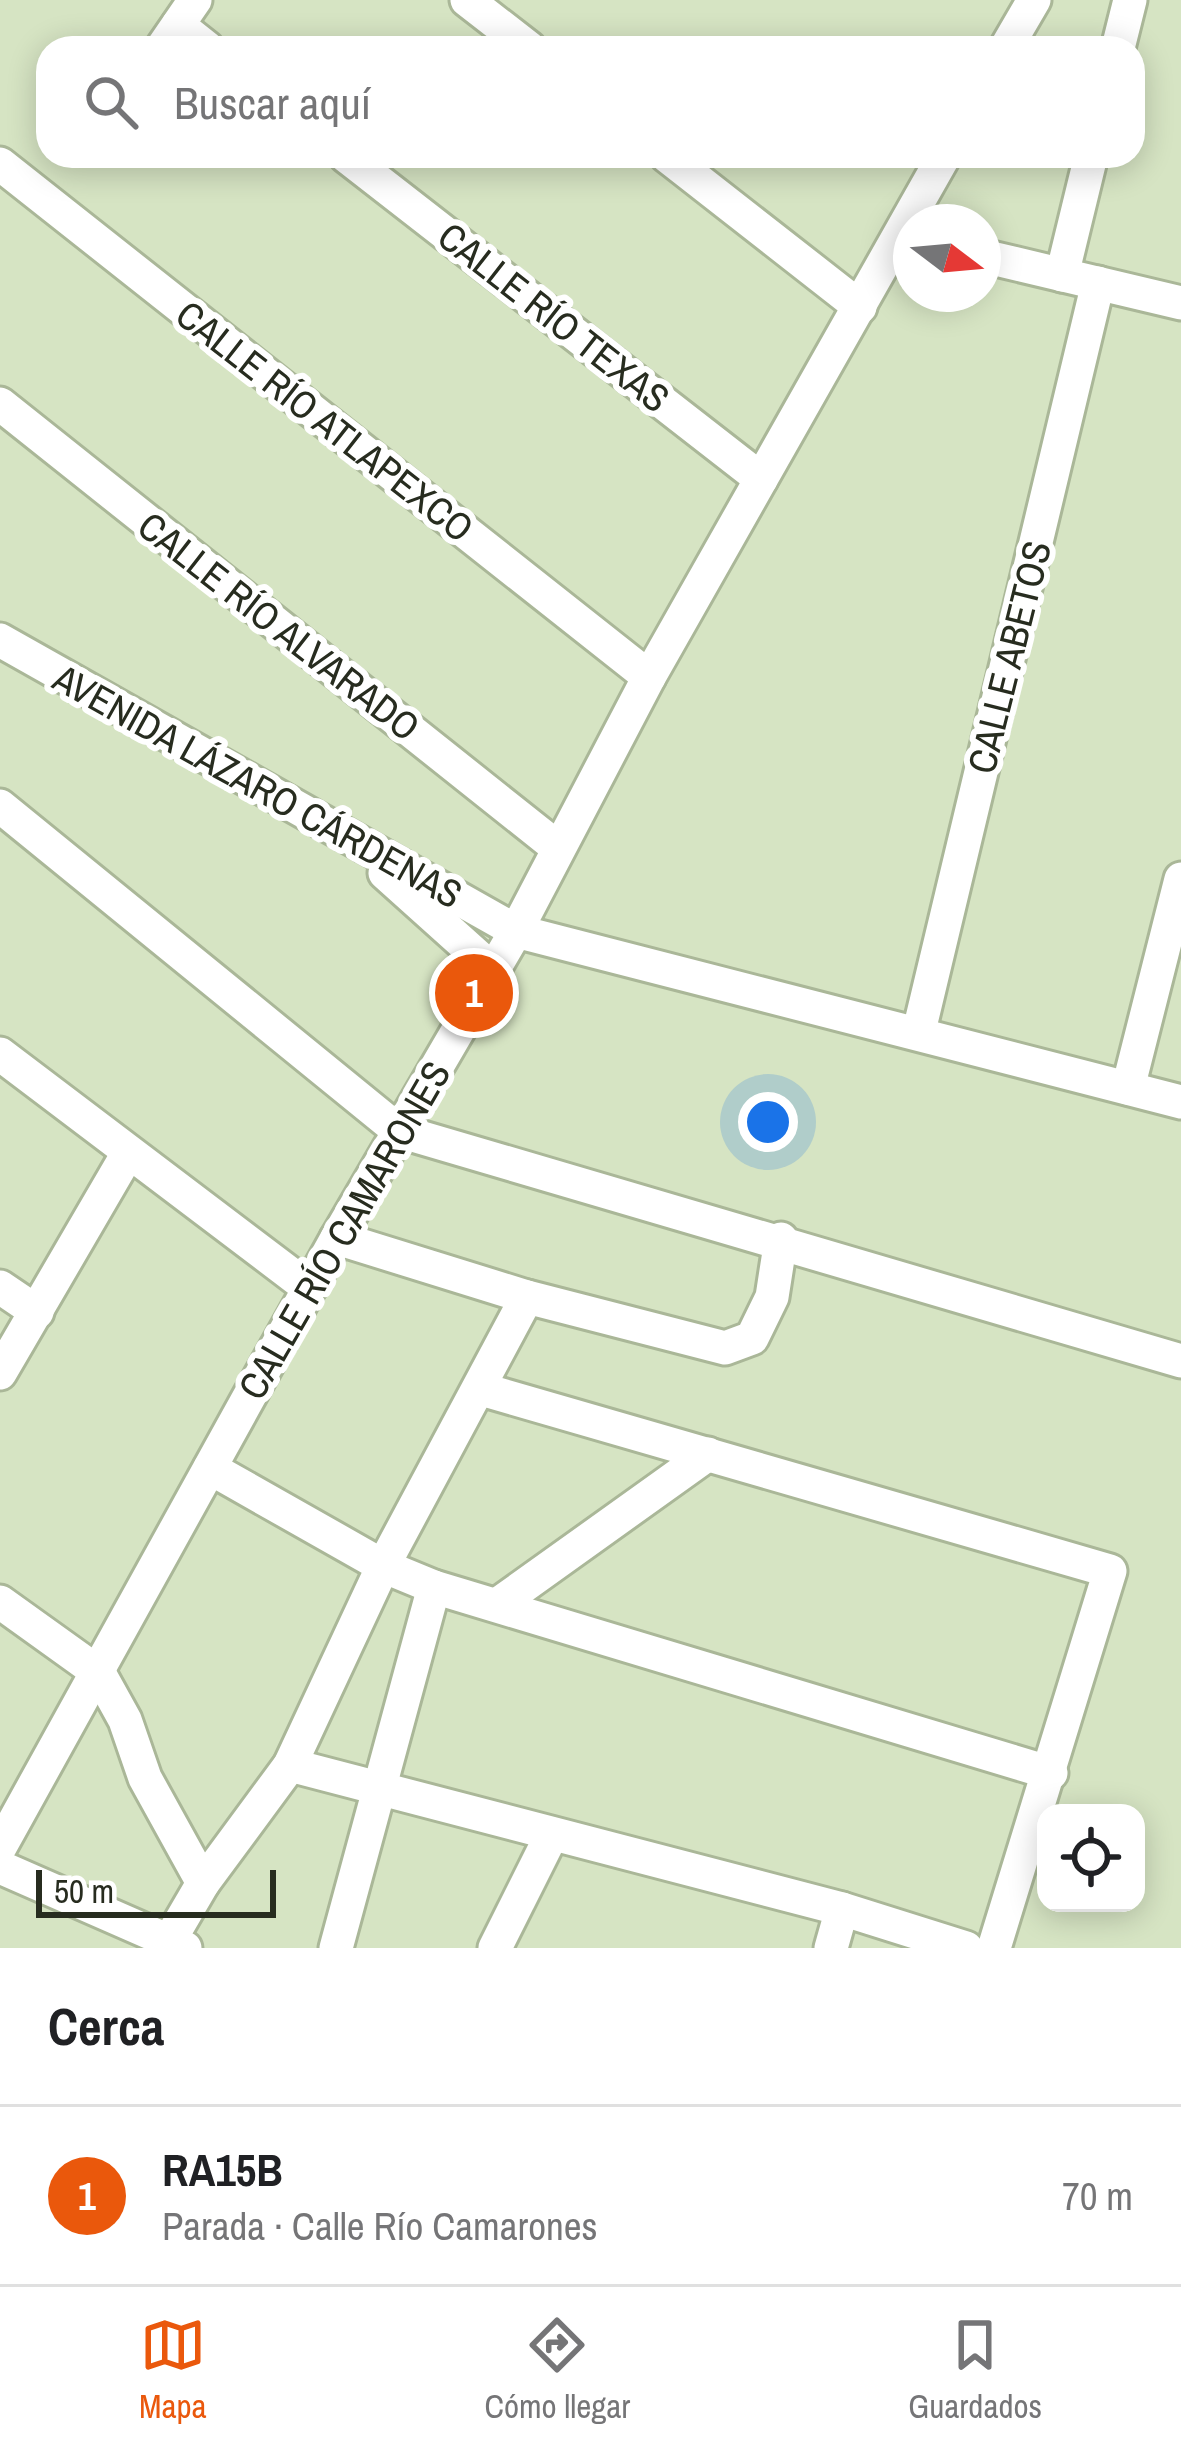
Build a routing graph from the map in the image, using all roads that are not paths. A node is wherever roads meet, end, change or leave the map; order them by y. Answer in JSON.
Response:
{"nodes":[{"id":1,"x":467,"y":0,"type":"edge"},
{"id":2,"x":1034,"y":0,"type":"edge"},
{"id":3,"x":1130,"y":0,"type":"edge"},
{"id":4,"x":514,"y":36,"type":"edge"},
{"id":5,"x":1013,"y":36,"type":"edge"},
{"id":6,"x":1121,"y":36,"type":"edge"},
{"id":7,"x":0,"y":164,"type":"edge"},
{"id":8,"x":361,"y":168,"type":"edge"},
{"id":9,"x":682,"y":168,"type":"edge"},
{"id":10,"x":938,"y":168,"type":"edge"},
{"id":11,"x":1088,"y":168,"type":"edge"},
{"id":12,"x":920,"y":204,"type":"edge"},
{"id":13,"x":893,"y":254,"type":"edge"},
{"id":14,"x":1001,"y":260,"type":"edge"},
{"id":15,"x":1062,"y":274,"type":"junction"},
{"id":16,"x":1098,"y":283,"type":"junction"},
{"id":17,"x":1181,"y":302,"type":"edge"},
{"id":18,"x":860,"y":307,"type":"junction"},
{"id":19,"x":0,"y":404,"type":"edge"},
{"id":20,"x":761,"y":478,"type":"junction"},
{"id":21,"x":0,"y":640,"type":"edge"},
{"id":22,"x":649,"y":677,"type":"junction"},
{"id":23,"x":0,"y":806,"type":"edge"},
{"id":24,"x":339,"y":832,"type":"junction"},
{"id":25,"x":558,"y":848,"type":"junction"},
{"id":26,"x":1181,"y":879,"type":"edge"},
{"id":27,"x":516,"y":932,"type":"junction"},
{"id":28,"x":494,"y":970,"type":"junction"},
{"id":29,"x":919,"y":1031,"type":"junction"},
{"id":30,"x":0,"y":1054,"type":"edge"},
{"id":31,"x":1128,"y":1088,"type":"junction"},
{"id":32,"x":1181,"y":1102,"type":"edge"},
{"id":33,"x":399,"y":1131,"type":"junction"},
{"id":34,"x":127,"y":1155,"type":"junction"},
{"id":35,"x":337,"y":1238,"type":"junction"},
{"id":36,"x":781,"y":1239,"type":"junction"},
{"id":37,"x":0,"y":1287,"type":"edge"},
{"id":38,"x":309,"y":1288,"type":"junction"},
{"id":39,"x":526,"y":1297,"type":"junction"},
{"id":40,"x":37,"y":1312,"type":"junction"},
{"id":41,"x":1181,"y":1361,"type":"edge"},
{"id":42,"x":0,"y":1373,"type":"edge"},
{"id":43,"x":481,"y":1389,"type":"junction"},
{"id":44,"x":708,"y":1454,"type":"junction"},
{"id":45,"x":210,"y":1468,"type":"junction"},
{"id":46,"x":383,"y":1566,"type":"junction"},
{"id":47,"x":434,"y":1586,"type":"junction"},
{"id":48,"x":0,"y":1602,"type":"edge"},
{"id":49,"x":497,"y":1606,"type":"junction"},
{"id":50,"x":99,"y":1672,"type":"junction"},
{"id":51,"x":290,"y":1765,"type":"junction"},
{"id":52,"x":1051,"y":1773,"type":"junction"},
{"id":53,"x":379,"y":1790,"type":"junction"},
{"id":54,"x":552,"y":1834,"type":"junction"},
{"id":55,"x":0,"y":1847,"type":"edge"},
{"id":56,"x":0,"y":1867,"type":"edge"},
{"id":57,"x":203,"y":1883,"type":"junction"},
{"id":58,"x":842,"y":1909,"type":"junction"},
{"id":59,"x":173,"y":1946,"type":"edge"},
{"id":60,"x":336,"y":1948,"type":"edge"},
{"id":61,"x":495,"y":1948,"type":"edge"},
{"id":62,"x":832,"y":1948,"type":"edge"},
{"id":63,"x":966,"y":1948,"type":"edge"},
{"id":64,"x":994,"y":1948,"type":"edge"}],
"edges":[{"from":1,"to":4,"type":"street"},
{"from":2,"to":5,"type":"street"},
{"from":3,"to":6,"type":"street"},
{"from":7,"to":22,"type":"street","name":"CALLE RÍO ATLAPEXCO"},
{"from":8,"to":20,"type":"street","name":"CALLE RÍO TEXAS"},
{"from":9,"to":18,"type":"street"},
{"from":10,"to":12,"type":"street","name":"CALLE RÍO CAMARONES"},
{"from":11,"to":15,"type":"street"},
{"from":13,"to":18,"type":"street","name":"CALLE RÍO CAMARONES"},
{"from":14,"to":15,"type":"street"},
{"from":15,"to":16,"type":"street"},
{"from":16,"to":17,"type":"street"},
{"from":16,"to":29,"type":"street","name":"CALLE ABETOS"},
{"from":18,"to":20,"type":"street","name":"CALLE RÍO CAMARONES"},
{"from":19,"to":25,"type":"street","name":"CALLE RÍO ALVARADO"},
{"from":20,"to":22,"type":"street","name":"CALLE RÍO CAMARONES"},
{"from":21,"to":24,"type":"street","name":"AVENIDA LÁZARO CÁRDENAS"},
{"from":22,"to":25,"type":"street","name":"CALLE RÍO CAMARONES"},
{"from":23,"to":33,"type":"street"},
{"from":24,"to":27,"type":"street","name":"AVENIDA LÁZARO CÁRDENAS"},
{"from":24,"to":28,"type":"street"},
{"from":25,"to":27,"type":"street","name":"CALLE RÍO CAMARONES"},
{"from":26,"to":31,"type":"street"},
{"from":27,"to":28,"type":"street","name":"CALLE RÍO CAMARONES"},
{"from":27,"to":29,"type":"street","name":"AVENIDA LÁZARO CÁRDENAS"},
{"from":28,"to":33,"type":"street","name":"CALLE RÍO CAMARONES"},
{"from":29,"to":31,"type":"street","name":"AVENIDA LÁZARO CÁRDENAS"},
{"from":30,"to":34,"type":"street"},
{"from":31,"to":32,"type":"street","name":"AVENIDA LÁZARO CÁRDENAS"},
{"from":33,"to":35,"type":"street","name":"CALLE RÍO CAMARONES"},
{"from":33,"to":36,"type":"street"},
{"from":34,"to":38,"type":"street"},
{"from":34,"to":40,"type":"street"},
{"from":35,"to":38,"type":"street","name":"CALLE RÍO CAMARONES"},
{"from":35,"to":39,"type":"street"},
{"from":36,"to":39,"type":"street"},
{"from":36,"to":41,"type":"street"},
{"from":37,"to":40,"type":"street"},
{"from":38,"to":45,"type":"street","name":"CALLE RÍO CAMARONES"},
{"from":39,"to":43,"type":"street"},
{"from":40,"to":42,"type":"street"},
{"from":43,"to":44,"type":"street"},
{"from":43,"to":46,"type":"street"},
{"from":44,"to":49,"type":"street"},
{"from":44,"to":52,"type":"street"},
{"from":45,"to":46,"type":"street"},
{"from":45,"to":50,"type":"street","name":"CALLE RÍO CAMARONES"},
{"from":46,"to":47,"type":"street"},
{"from":46,"to":51,"type":"street"},
{"from":47,"to":49,"type":"street"},
{"from":47,"to":53,"type":"street"},
{"from":48,"to":50,"type":"street"},
{"from":49,"to":52,"type":"street"},
{"from":50,"to":55,"type":"street","name":"CALLE RÍO CAMARONES"},
{"from":50,"to":57,"type":"street"},
{"from":51,"to":53,"type":"street"},
{"from":51,"to":57,"type":"street"},
{"from":52,"to":64,"type":"street"},
{"from":53,"to":54,"type":"street"},
{"from":53,"to":60,"type":"street"},
{"from":54,"to":58,"type":"street"},
{"from":54,"to":61,"type":"street"},
{"from":56,"to":59,"type":"street"},
{"from":57,"to":59,"type":"street"},
{"from":58,"to":62,"type":"street"},
{"from":58,"to":63,"type":"street"}]}
